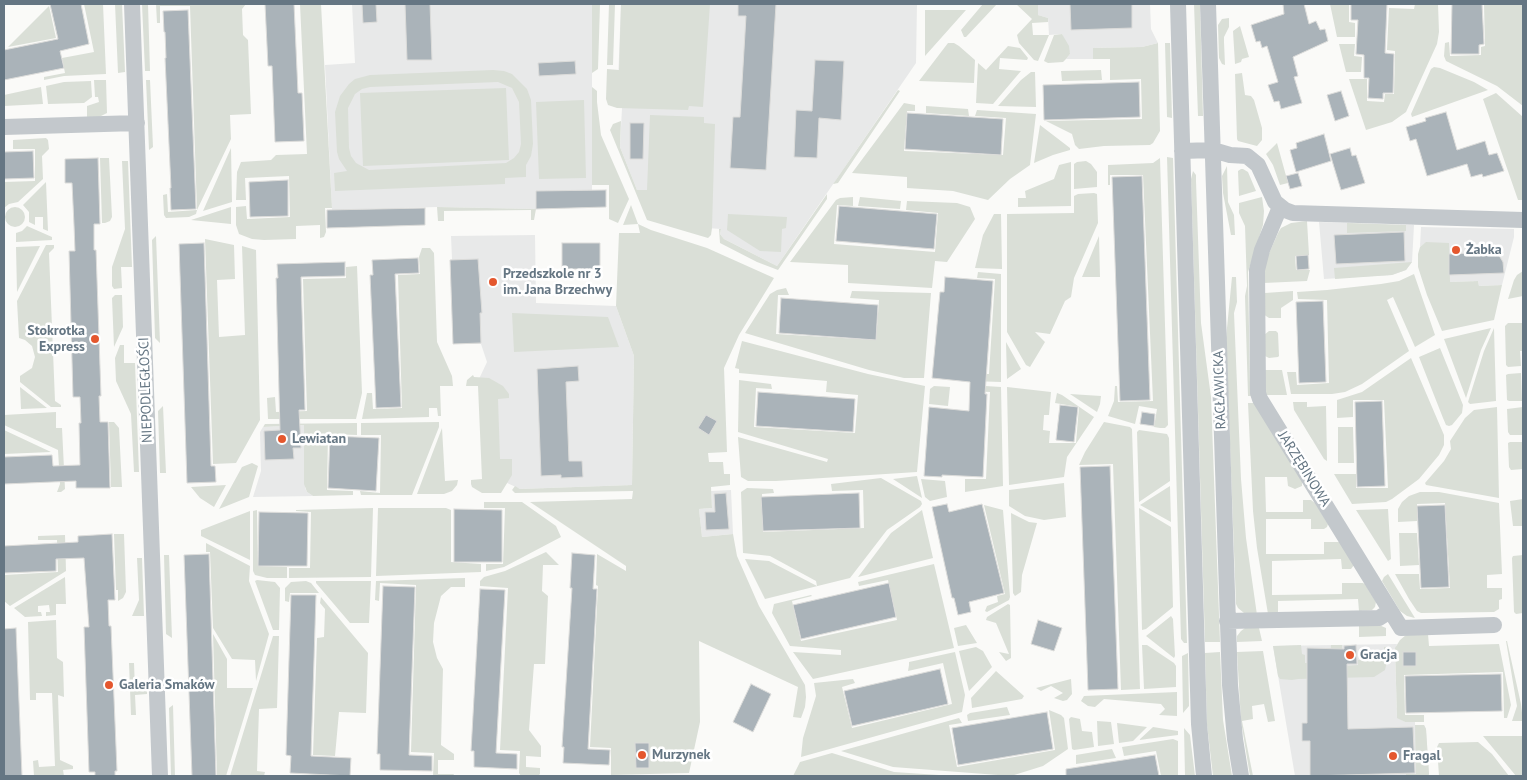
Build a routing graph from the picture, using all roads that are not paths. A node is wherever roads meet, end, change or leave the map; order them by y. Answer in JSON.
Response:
{"nodes":[{"id":1,"x":132,"y":4,"type":"edge"},
{"id":2,"x":1178,"y":4,"type":"edge"},
{"id":3,"x":1208,"y":4,"type":"edge"},
{"id":4,"x":137,"y":122,"type":"junction"},
{"id":5,"x":4,"y":127,"type":"edge"},
{"id":6,"x":1213,"y":150,"type":"junction"},
{"id":7,"x":1182,"y":151,"type":"junction"},
{"id":8,"x":1280,"y":207,"type":"junction"},
{"id":9,"x":1523,"y":220,"type":"edge"},
{"id":10,"x":1390,"y":611,"type":"junction"},
{"id":11,"x":1227,"y":621,"type":"junction"},
{"id":12,"x":1494,"y":625,"type":"dead end"},
{"id":13,"x":160,"y":776,"type":"edge"},
{"id":14,"x":1204,"y":776,"type":"edge"},
{"id":15,"x":1242,"y":776,"type":"edge"}],
"edges":[{"from":1,"to":4,"type":"street","name":"NIEPODLEGŁOŚCI"},
{"from":2,"to":7,"type":"street"},
{"from":3,"to":6,"type":"street","name":"RACŁAWICKA"},
{"from":4,"to":5,"type":"street"},
{"from":4,"to":13,"type":"street","name":"NIEPODLEGŁOŚCI"},
{"from":6,"to":7,"type":"street"},
{"from":6,"to":8,"type":"street"},
{"from":6,"to":11,"type":"street","name":"RACŁAWICKA"},
{"from":7,"to":14,"type":"street"},
{"from":8,"to":9,"type":"street"},
{"from":8,"to":10,"type":"street","name":"JARZĘBINOWA"},
{"from":10,"to":11,"type":"street"},
{"from":10,"to":12,"type":"street","name":"JARZĘBINOWA"},
{"from":11,"to":15,"type":"street","name":"RACŁAWICKA"}]}
